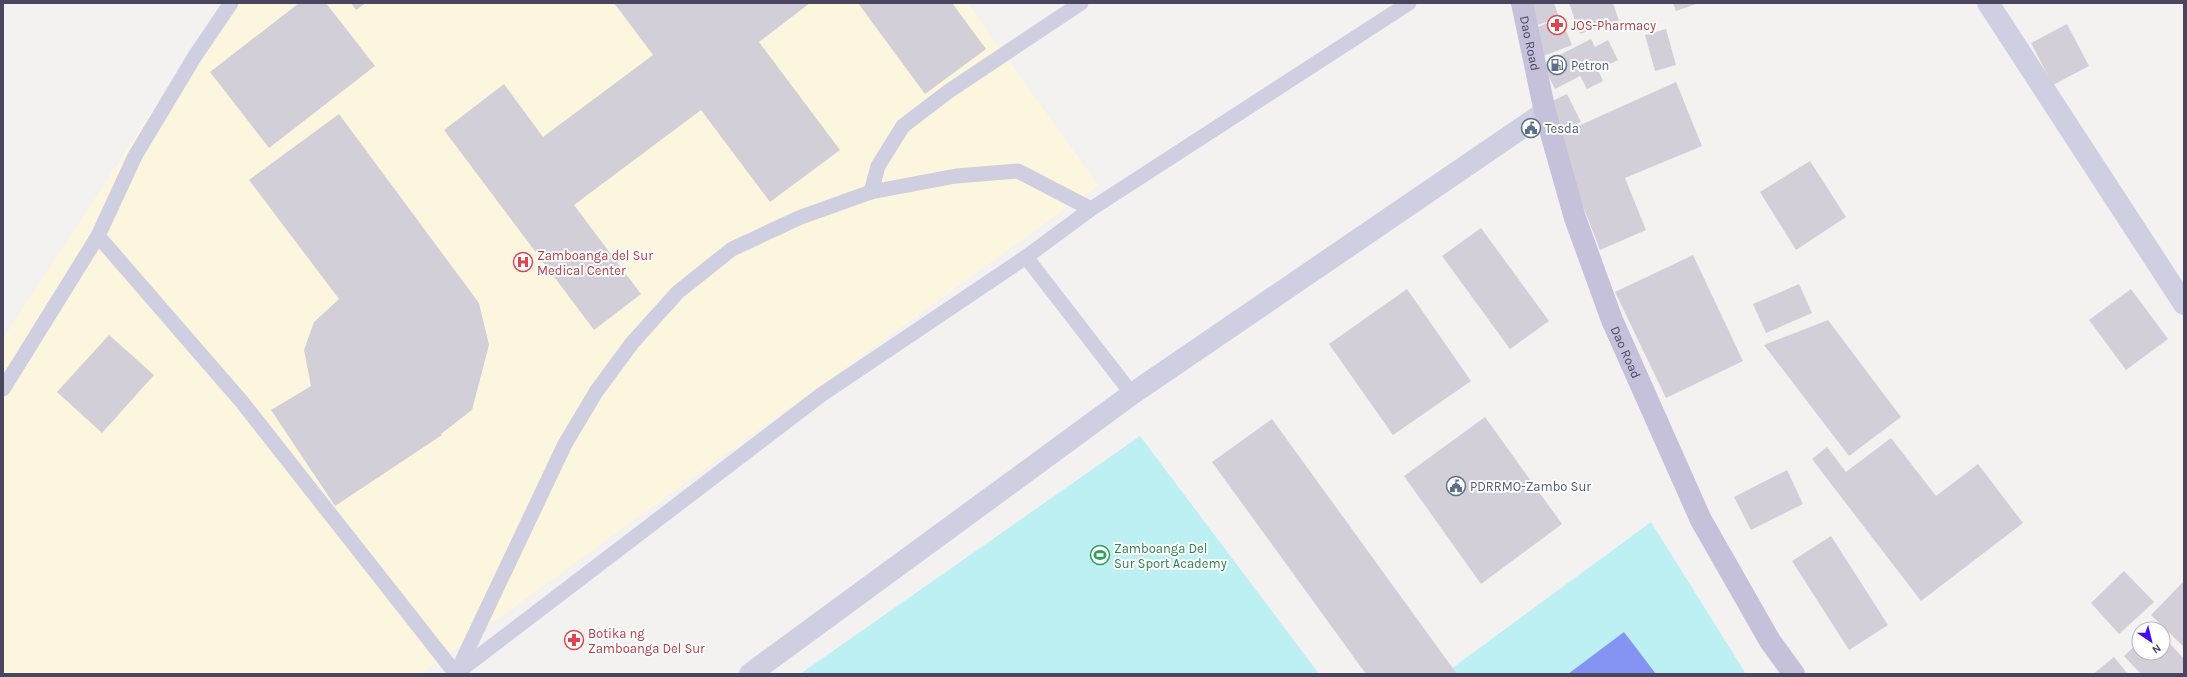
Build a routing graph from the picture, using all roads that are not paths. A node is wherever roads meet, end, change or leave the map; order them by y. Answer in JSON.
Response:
{"nodes":[{"id":1,"x":231,"y":3,"type":"edge"},
{"id":2,"x":1081,"y":3,"type":"edge"},
{"id":3,"x":1409,"y":3,"type":"edge"},
{"id":4,"x":1522,"y":3,"type":"edge"},
{"id":5,"x":1988,"y":3,"type":"edge"},
{"id":6,"x":1545,"y":112,"type":"junction"},
{"id":7,"x":871,"y":192,"type":"junction"},
{"id":8,"x":1091,"y":209,"type":"junction"},
{"id":9,"x":98,"y":236,"type":"junction"},
{"id":10,"x":1026,"y":257,"type":"junction"},
{"id":11,"x":2184,"y":304,"type":"edge"},
{"id":12,"x":3,"y":389,"type":"edge"},
{"id":13,"x":1132,"y":394,"type":"junction"},
{"id":14,"x":456,"y":674,"type":"edge"},
{"id":15,"x":750,"y":674,"type":"edge"},
{"id":16,"x":1794,"y":674,"type":"edge"}],
"edges":[{"from":1,"to":9,"type":"lane"},
{"from":2,"to":7,"type":"lane"},
{"from":3,"to":8,"type":"lane"},
{"from":4,"to":6,"type":"street","name":"Dao Road"},
{"from":5,"to":11,"type":"street"},
{"from":6,"to":13,"type":"street"},
{"from":6,"to":16,"type":"street","name":"Dao Road"},
{"from":7,"to":8,"type":"lane"},
{"from":7,"to":14,"type":"lane"},
{"from":8,"to":10,"type":"lane"},
{"from":9,"to":12,"type":"lane"},
{"from":9,"to":14,"type":"lane"},
{"from":10,"to":13,"type":"lane"},
{"from":10,"to":14,"type":"lane"},
{"from":13,"to":15,"type":"street"}]}
